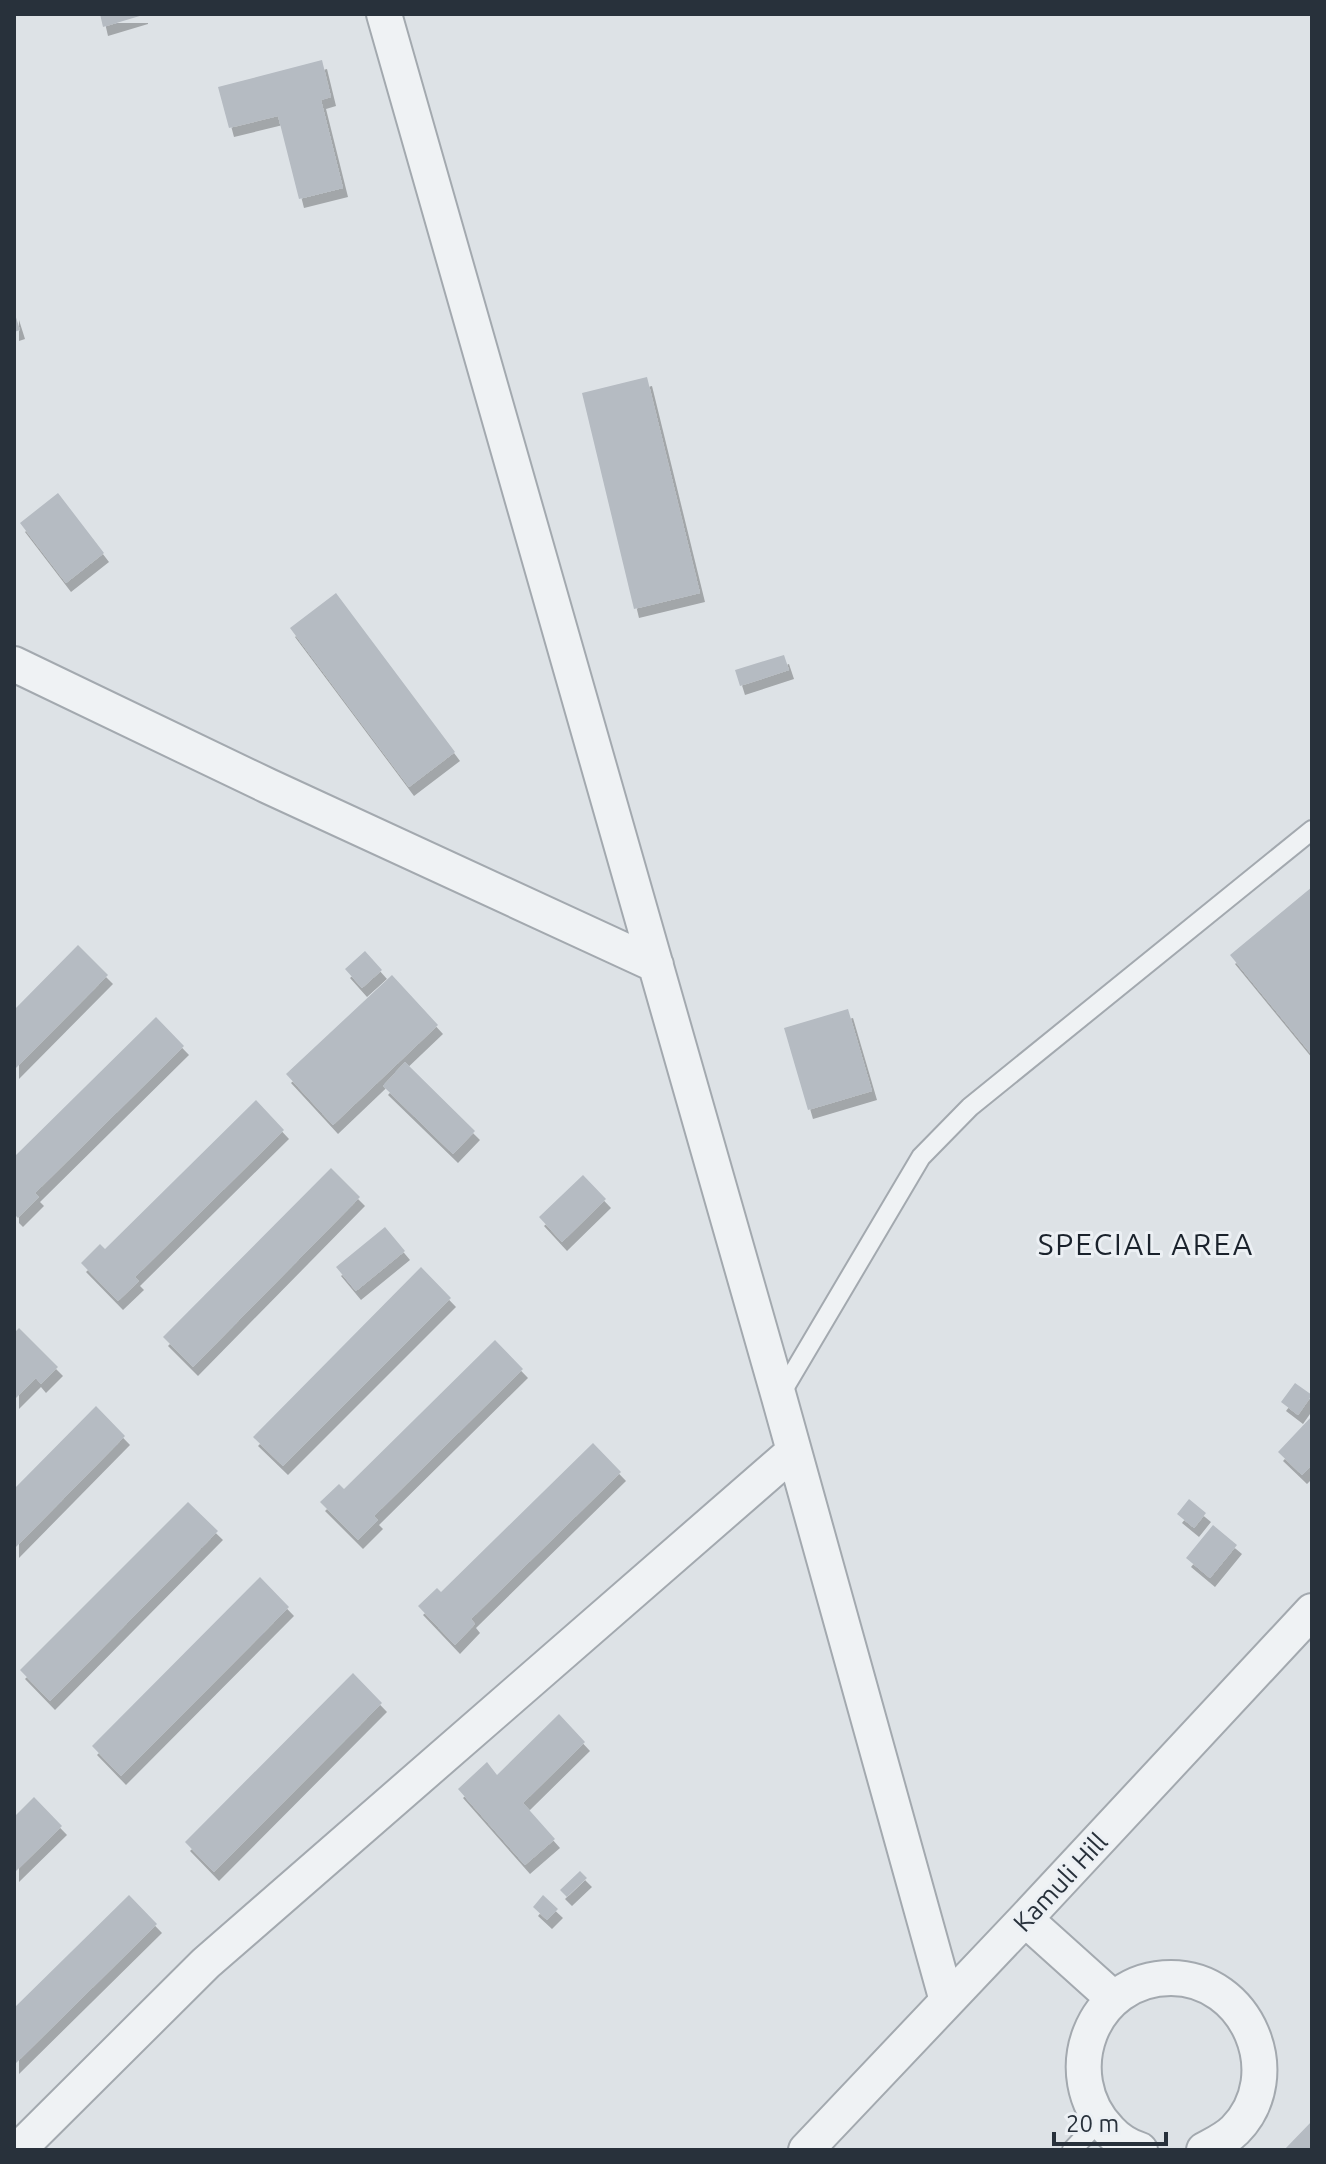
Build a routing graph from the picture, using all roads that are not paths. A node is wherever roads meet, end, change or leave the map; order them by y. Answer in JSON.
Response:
{"nodes":[{"id":1,"x":384,"y":14,"type":"edge"},
{"id":2,"x":14,"y":664,"type":"edge"},
{"id":3,"x":1312,"y":830,"type":"edge"},
{"id":4,"x":656,"y":965,"type":"junction"},
{"id":5,"x":779,"y":1397,"type":"junction"},
{"id":6,"x":793,"y":1452,"type":"junction"},
{"id":7,"x":1312,"y":1611,"type":"edge"},
{"id":8,"x":1025,"y":1919,"type":"junction"},
{"id":9,"x":1114,"y":1999,"type":"junction"},
{"id":10,"x":947,"y":2001,"type":"junction"},
{"id":11,"x":1118,"y":2139,"type":"edge"},
{"id":12,"x":18,"y":2150,"type":"edge"},
{"id":13,"x":806,"y":2150,"type":"edge"},
{"id":14,"x":1072,"y":2150,"type":"edge"},
{"id":15,"x":1204,"y":2150,"type":"edge"}],
"edges":[{"from":1,"to":4,"type":"street"},
{"from":2,"to":4,"type":"street"},
{"from":3,"to":5,"type":"lane"},
{"from":4,"to":5,"type":"street"},
{"from":5,"to":6,"type":"street"},
{"from":6,"to":10,"type":"street"},
{"from":6,"to":12,"type":"street"},
{"from":7,"to":8,"type":"street","name":"Kamuli Hill"},
{"from":8,"to":9,"type":"street"},
{"from":8,"to":10,"type":"street","name":"Kamuli Hill"},
{"from":9,"to":11,"type":"street"},
{"from":9,"to":15,"type":"street"},
{"from":10,"to":13,"type":"street","name":"Kamuli Hill"},
{"from":11,"to":14,"type":"lane"}]}
